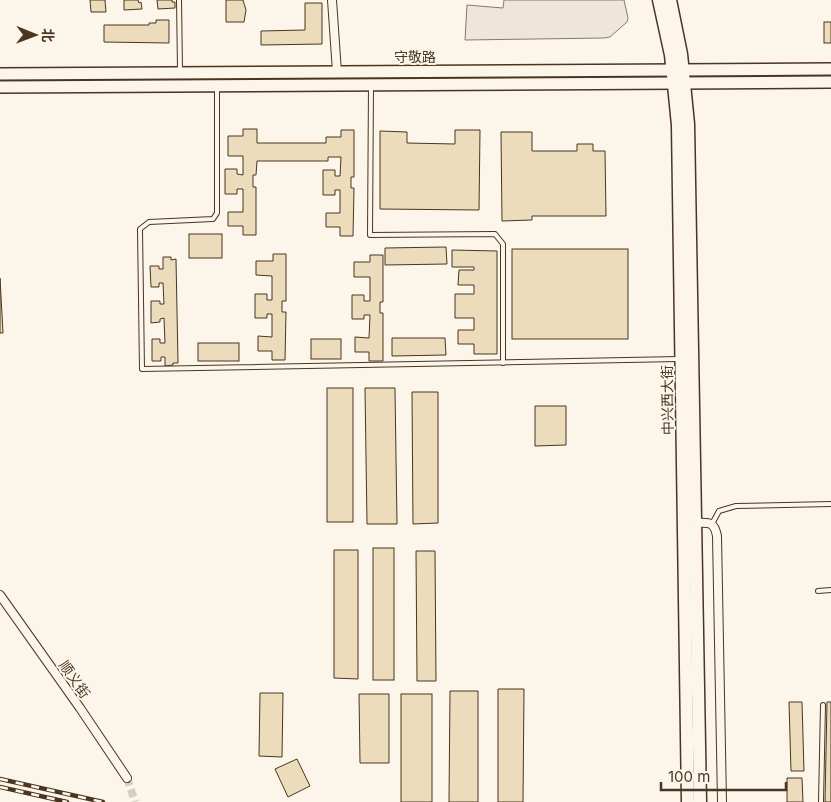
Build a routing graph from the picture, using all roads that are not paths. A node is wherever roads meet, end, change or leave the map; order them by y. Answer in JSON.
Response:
{"nodes":[{"id":1,"x":179,"y":0,"type":"edge"},
{"id":2,"x":332,"y":0,"type":"edge"},
{"id":3,"x":659,"y":0,"type":"edge"},
{"id":4,"x":670,"y":0,"type":"edge"},
{"id":5,"x":831,"y":69,"type":"edge"},
{"id":6,"x":336,"y":72,"type":"junction"},
{"id":7,"x":180,"y":73,"type":"junction"},
{"id":8,"x":0,"y":74,"type":"edge"},
{"id":9,"x":678,"y":76,"type":"junction"},
{"id":10,"x":831,"y":82,"type":"edge"},
{"id":11,"x":371,"y":84,"type":"junction"},
{"id":12,"x":217,"y":85,"type":"junction"},
{"id":13,"x":0,"y":87,"type":"edge"},
{"id":14,"x":682,"y":359,"type":"junction"},
{"id":15,"x":503,"y":363,"type":"junction"},
{"id":16,"x":831,"y":504,"type":"edge"},
{"id":17,"x":694,"y":523,"type":"junction"},
{"id":18,"x":712,"y":524,"type":"junction"},
{"id":19,"x":818,"y":590,"type":"dead end"},
{"id":20,"x":831,"y":590,"type":"edge"},
{"id":21,"x":0,"y":595,"type":"edge"},
{"id":22,"x":823,"y":705,"type":"dead end"},
{"id":23,"x":127,"y":778,"type":"tunnel mouth"},
{"id":24,"x":688,"y":802,"type":"edge"},
{"id":25,"x":700,"y":802,"type":"edge"},
{"id":26,"x":722,"y":802,"type":"edge"},
{"id":27,"x":821,"y":802,"type":"edge"}],
"edges":[{"from":1,"to":7,"type":"lane"},
{"from":2,"to":6,"type":"street"},
{"from":3,"to":9,"type":"main road","name":"中兴西大街"},
{"from":4,"to":9,"type":"main road","name":"中兴西大街"},
{"from":5,"to":9,"type":"main road","name":"守敬路"},
{"from":6,"to":7,"type":"main road","name":"守敬路"},
{"from":6,"to":9,"type":"main road","name":"守敬路"},
{"from":7,"to":8,"type":"main road","name":"守敬路"},
{"from":9,"to":10,"type":"main road","name":"守敬路"},
{"from":9,"to":11,"type":"main road","name":"守敬路"},
{"from":9,"to":14,"type":"main road","name":"中兴西大街"},
{"from":9,"to":17,"type":"main road","name":"中兴西大街"},
{"from":11,"to":12,"type":"main road","name":"守敬路"},
{"from":11,"to":15,"type":"lane"},
{"from":12,"to":13,"type":"main road","name":"守敬路"},
{"from":12,"to":15,"type":"lane"},
{"from":14,"to":15,"type":"lane"},
{"from":14,"to":24,"type":"main road","name":"中兴西大街"},
{"from":16,"to":18,"type":"lane"},
{"from":17,"to":18,"type":"street"},
{"from":17,"to":25,"type":"main road","name":"中兴西大街"},
{"from":18,"to":26,"type":"street"},
{"from":19,"to":20,"type":"lane"},
{"from":21,"to":23,"type":"street","name":"顺义街"},
{"from":22,"to":27,"type":"lane"}]}
